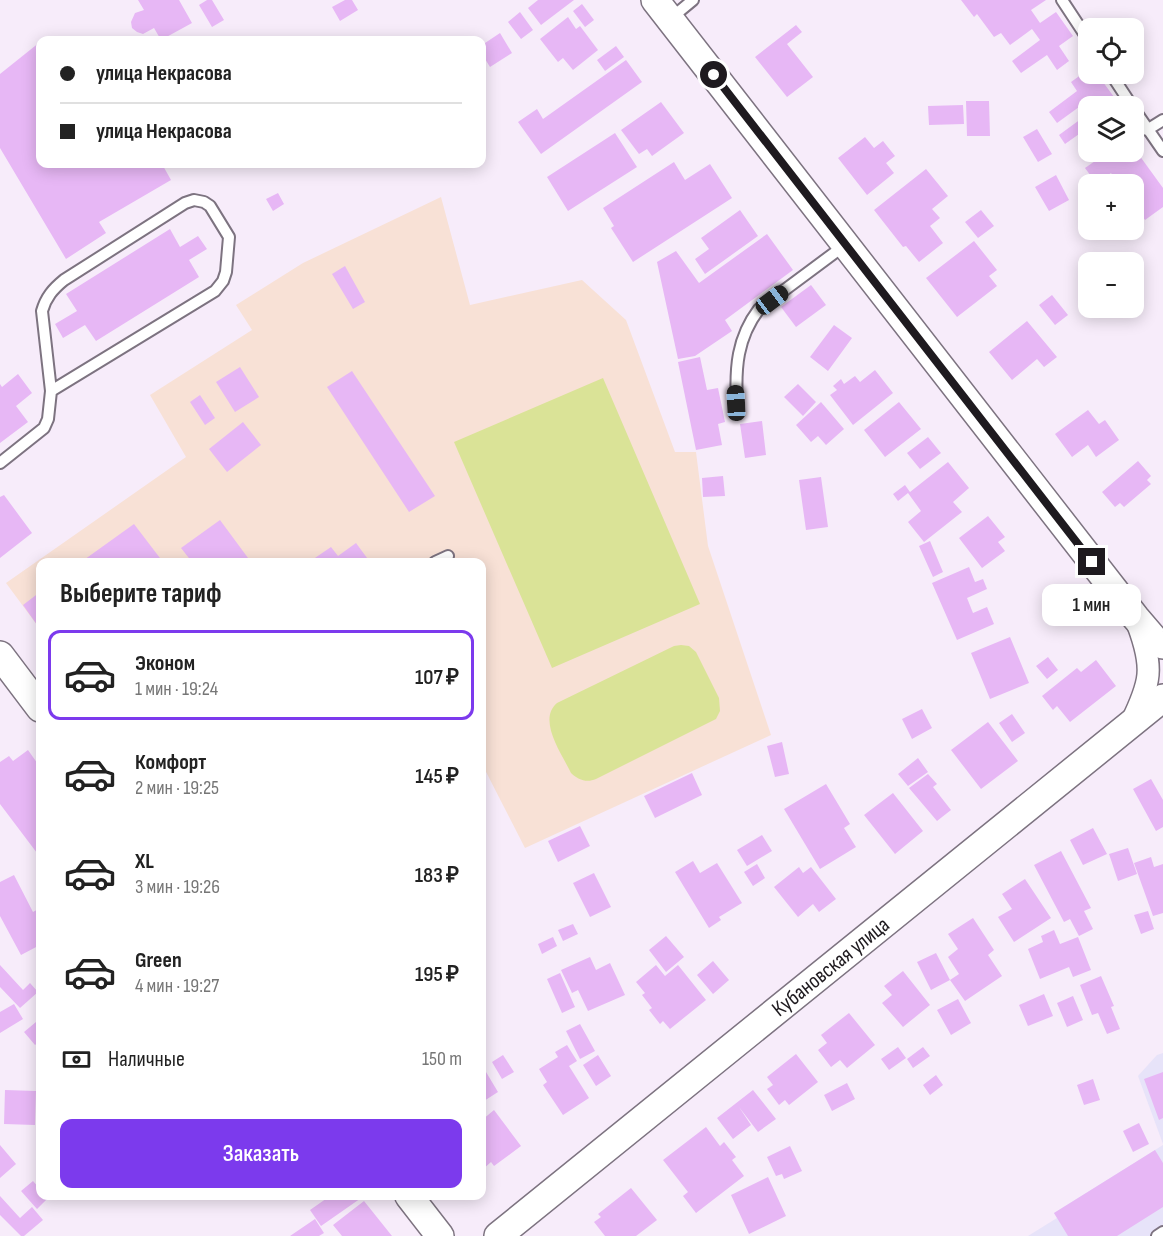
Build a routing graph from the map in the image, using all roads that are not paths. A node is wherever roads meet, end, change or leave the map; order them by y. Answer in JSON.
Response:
{"nodes":[{"id":1,"x":693,"y":0,"type":"edge"},
{"id":2,"x":1062,"y":0,"type":"edge"},
{"id":3,"x":663,"y":9,"type":"edge"},
{"id":4,"x":1078,"y":24,"type":"edge"},
{"id":5,"x":1163,"y":120,"type":"edge"},
{"id":6,"x":1144,"y":125,"type":"edge"},
{"id":7,"x":1147,"y":130,"type":"junction"},
{"id":8,"x":1163,"y":150,"type":"edge"},
{"id":9,"x":845,"y":245,"type":"junction"},
{"id":10,"x":51,"y":391,"type":"junction"},
{"id":11,"x":736,"y":403,"type":"dead end"},
{"id":12,"x":0,"y":463,"type":"edge"},
{"id":13,"x":448,"y":556,"type":"dead end"},
{"id":14,"x":444,"y":558,"type":"edge"},
{"id":15,"x":1136,"y":618,"type":"junction"},
{"id":16,"x":1163,"y":645,"type":"edge"},
{"id":17,"x":0,"y":655,"type":"edge"},
{"id":18,"x":1163,"y":698,"type":"edge"},
{"id":19,"x":36,"y":703,"type":"edge"},
{"id":20,"x":1131,"y":723,"type":"junction"},
{"id":21,"x":412,"y":1200,"type":"edge"},
{"id":22,"x":1163,"y":1232,"type":"edge"},
{"id":23,"x":440,"y":1236,"type":"edge"},
{"id":24,"x":498,"y":1236,"type":"edge"},
{"id":25,"x":1157,"y":1236,"type":"edge"}],
"edges":[{"from":1,"to":3,"type":"lane"},
{"from":2,"to":4,"type":"lane"},
{"from":3,"to":9,"type":"street"},
{"from":5,"to":7,"type":"lane"},
{"from":6,"to":7,"type":"lane"},
{"from":7,"to":8,"type":"lane"},
{"from":9,"to":11,"type":"lane"},
{"from":9,"to":15,"type":"street"},
{"from":10,"to":10,"type":"lane"},
{"from":10,"to":12,"type":"lane"},
{"from":13,"to":14,"type":"lane"},
{"from":15,"to":16,"type":"street"},
{"from":15,"to":20,"type":"street"},
{"from":17,"to":19,"type":"street"},
{"from":18,"to":20,"type":"street","name":"Кубановская улица"},
{"from":20,"to":24,"type":"street","name":"Кубановская улица"},
{"from":21,"to":23,"type":"street"},
{"from":22,"to":25,"type":"lane"}]}
